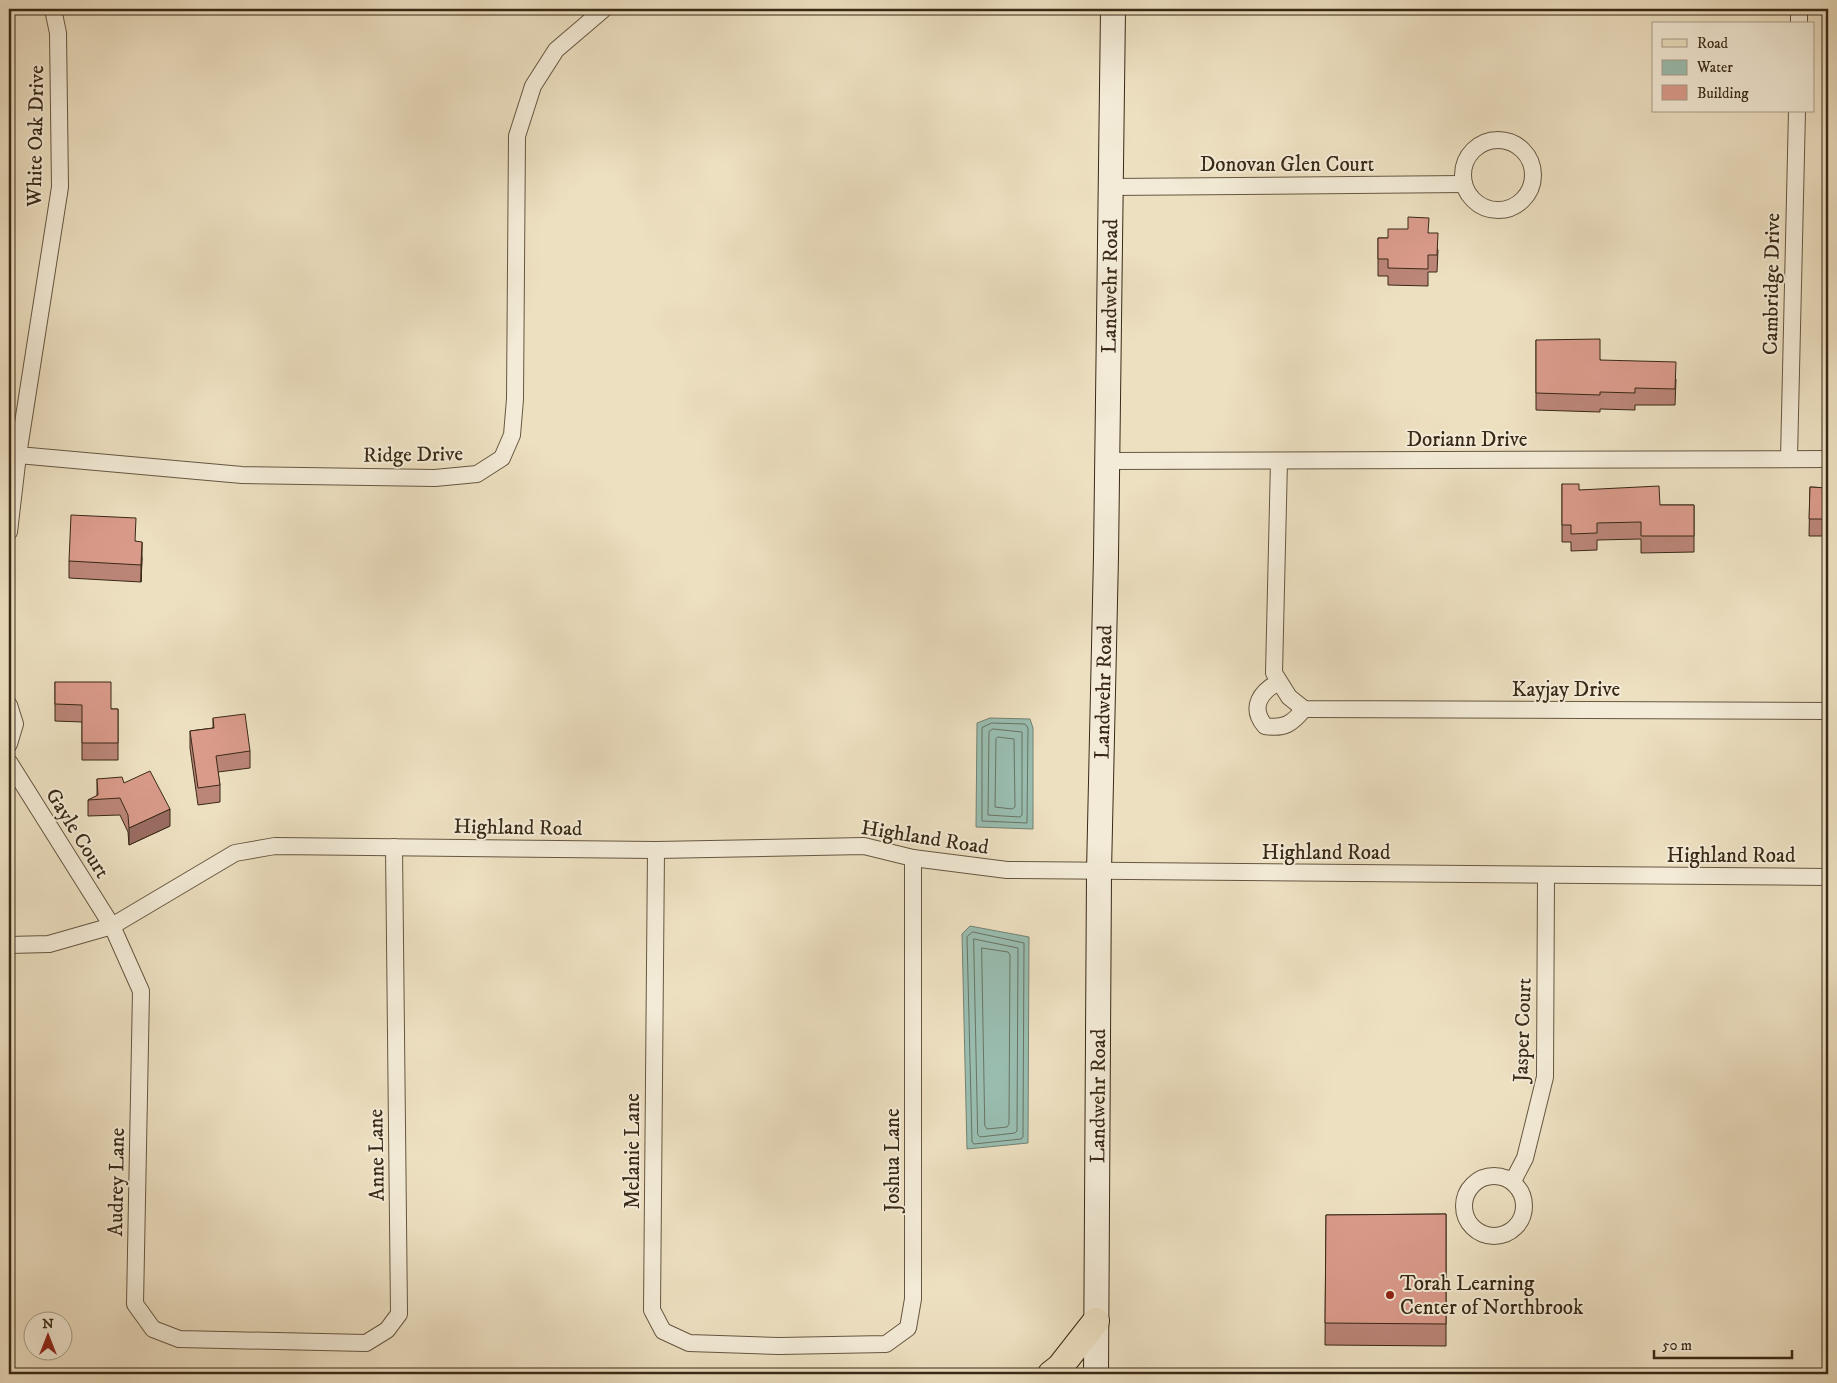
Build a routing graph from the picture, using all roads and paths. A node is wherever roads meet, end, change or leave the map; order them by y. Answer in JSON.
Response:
{"nodes":[{"id":1,"x":53,"y":9,"type":"edge"},
{"id":2,"x":604,"y":9,"type":"edge"},
{"id":3,"x":1113,"y":9,"type":"edge"},
{"id":4,"x":1799,"y":9,"type":"edge"},
{"id":5,"x":1799,"y":22,"type":"edge"},
{"id":6,"x":1797,"y":112,"type":"edge"},
{"id":7,"x":1464,"y":184,"type":"junction"},
{"id":8,"x":1112,"y":187,"type":"junction"},
{"id":9,"x":18,"y":454,"type":"junction"},
{"id":10,"x":1789,"y":458,"type":"junction"},
{"id":11,"x":1828,"y":459,"type":"edge"},
{"id":12,"x":1107,"y":461,"type":"junction"},
{"id":13,"x":1279,"y":461,"type":"junction"},
{"id":14,"x":9,"y":532,"type":"edge"},
{"id":15,"x":1279,"y":682,"type":"junction"},
{"id":16,"x":9,"y":705,"type":"edge"},
{"id":17,"x":1304,"y":709,"type":"junction"},
{"id":18,"x":1828,"y":711,"type":"edge"},
{"id":19,"x":9,"y":744,"type":"edge"},
{"id":20,"x":9,"y":762,"type":"edge"},
{"id":21,"x":394,"y":847,"type":"junction"},
{"id":22,"x":656,"y":850,"type":"junction"},
{"id":23,"x":913,"y":858,"type":"junction"},
{"id":24,"x":1099,"y":872,"type":"junction"},
{"id":25,"x":1546,"y":875,"type":"junction"},
{"id":26,"x":1828,"y":877,"type":"edge"},
{"id":27,"x":112,"y":926,"type":"junction"},
{"id":28,"x":9,"y":945,"type":"edge"},
{"id":29,"x":1513,"y":1182,"type":"dead end"},
{"id":30,"x":1096,"y":1321,"type":"junction"},
{"id":31,"x":262,"y":1341,"type":"joint"},
{"id":32,"x":779,"y":1346,"type":"joint"},
{"id":33,"x":1051,"y":1374,"type":"edge"},
{"id":34,"x":1096,"y":1374,"type":"edge"}],
"edges":[{"from":1,"to":9,"type":"street","name":"White Oak Drive"},
{"from":2,"to":9,"type":"street","name":"Ridge Drive"},
{"from":3,"to":8,"type":"main road","name":"Landwehr Road"},
{"from":4,"to":5,"type":"street"},
{"from":6,"to":10,"type":"street","name":"Cambridge Drive"},
{"from":7,"to":7,"type":"street"},
{"from":7,"to":8,"type":"street","name":"Donovan Glen Court"},
{"from":8,"to":12,"type":"main road","name":"Landwehr Road"},
{"from":9,"to":14,"type":"street","name":"White Oak Drive"},
{"from":10,"to":11,"type":"street","name":"Doriann Drive"},
{"from":10,"to":13,"type":"street","name":"Doriann Drive"},
{"from":12,"to":13,"type":"street","name":"Doriann Drive"},
{"from":12,"to":24,"type":"main road","name":"Landwehr Road"},
{"from":13,"to":15,"type":"street"},
{"from":15,"to":17,"type":"street"},
{"from":15,"to":17,"type":"street"},
{"from":16,"to":19,"type":"street"},
{"from":17,"to":18,"type":"street","name":"Kayjay Drive"},
{"from":20,"to":27,"type":"street","name":"Gayle Court"},
{"from":21,"to":22,"type":"street","name":"Highland Road"},
{"from":21,"to":27,"type":"street","name":"Highland Road"},
{"from":21,"to":31,"type":"street","name":"Anne Lane"},
{"from":22,"to":23,"type":"street","name":"Highland Road"},
{"from":22,"to":32,"type":"street","name":"Melanie Lane"},
{"from":23,"to":24,"type":"street","name":"Highland Road"},
{"from":23,"to":32,"type":"street","name":"Joshua Lane"},
{"from":24,"to":25,"type":"street","name":"Highland Road"},
{"from":24,"to":30,"type":"main road","name":"Landwehr Road"},
{"from":25,"to":26,"type":"street","name":"Highland Road"},
{"from":25,"to":29,"type":"street","name":"Jasper Court"},
{"from":27,"to":28,"type":"street","name":"Highland Road"},
{"from":27,"to":31,"type":"street","name":"Audrey Lane"},
{"from":30,"to":33,"type":"main road"},
{"from":30,"to":34,"type":"main road","name":"Landwehr Road"}]}
